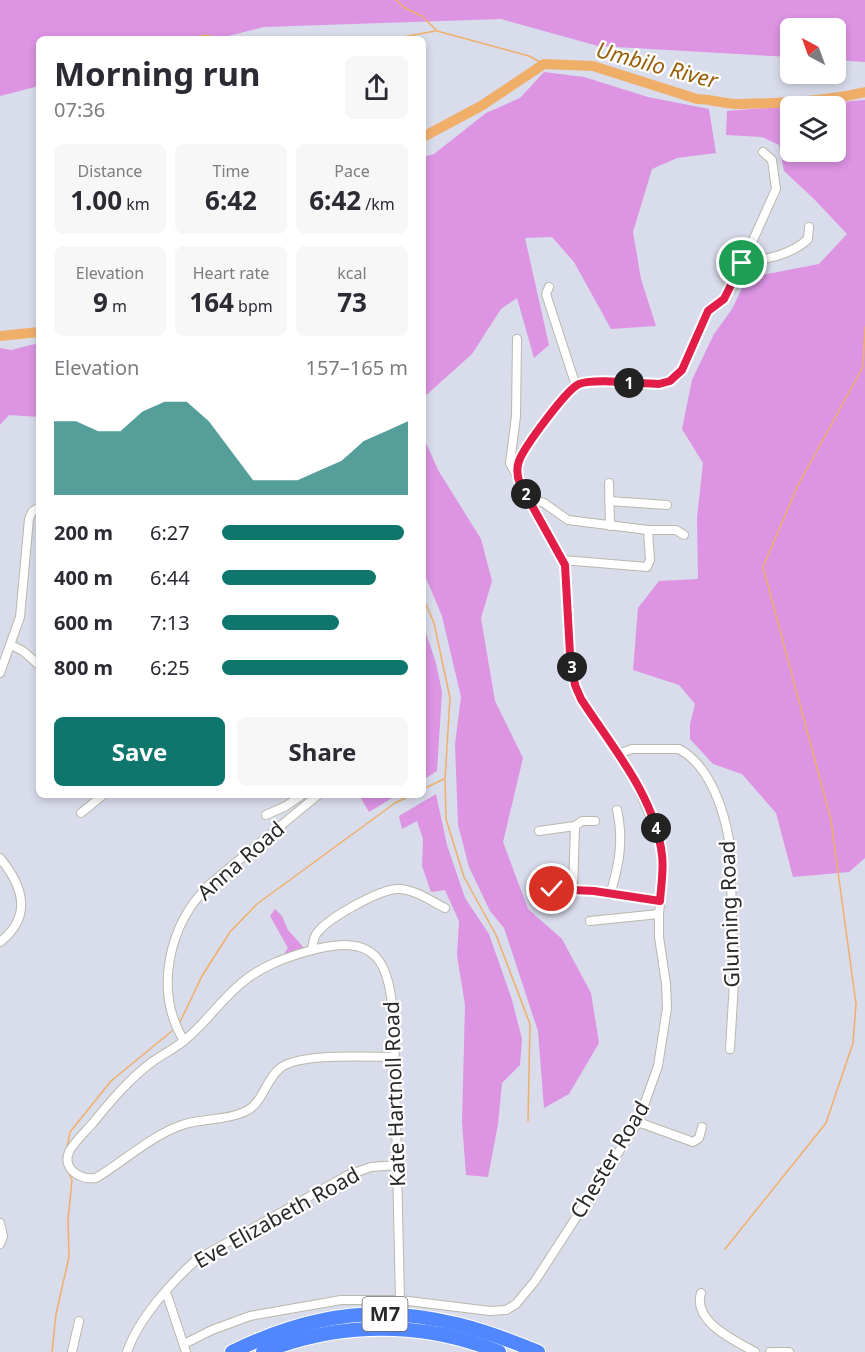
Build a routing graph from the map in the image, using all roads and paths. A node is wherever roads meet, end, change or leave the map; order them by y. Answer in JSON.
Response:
{"nodes":[{"id":1,"x":763,"y":152,"type":"dead end"},
{"id":2,"x":809,"y":226,"type":"dead end"},
{"id":3,"x":742,"y":263,"type":"junction"},
{"id":4,"x":549,"y":287,"type":"dead end"},
{"id":5,"x":517,"y":339,"type":"dead end"},
{"id":6,"x":576,"y":386,"type":"junction"},
{"id":7,"x":517,"y":476,"type":"junction"},
{"id":8,"x":609,"y":483,"type":"dead end"},
{"id":9,"x":528,"y":497,"type":"junction"},
{"id":10,"x":609,"y":501,"type":"junction"},
{"id":11,"x":667,"y":505,"type":"dead end"},
{"id":12,"x":36,"y":510,"type":"edge"},
{"id":13,"x":610,"y":526,"type":"junction"},
{"id":14,"x":648,"y":530,"type":"junction"},
{"id":15,"x":684,"y":535,"type":"dead end"},
{"id":16,"x":563,"y":560,"type":"junction"},
{"id":17,"x":11,"y":645,"type":"junction"},
{"id":18,"x":36,"y":662,"type":"edge"},
{"id":19,"x":0,"y":673,"type":"edge"},
{"id":20,"x":618,"y":754,"type":"junction"},
{"id":21,"x":99,"y":798,"type":"edge"},
{"id":22,"x":298,"y":798,"type":"edge"},
{"id":23,"x":314,"y":798,"type":"edge"},
{"id":24,"x":617,"y":810,"type":"dead end"},
{"id":25,"x":81,"y":813,"type":"dead end"},
{"id":26,"x":266,"y":814,"type":"dead end"},
{"id":27,"x":595,"y":821,"type":"dead end"},
{"id":28,"x":575,"y":826,"type":"junction"},
{"id":29,"x":539,"y":831,"type":"dead end"},
{"id":30,"x":0,"y":858,"type":"edge"},
{"id":31,"x":573,"y":889,"type":"junction"},
{"id":32,"x":544,"y":890,"type":"dead end"},
{"id":33,"x":610,"y":895,"type":"junction"},
{"id":34,"x":660,"y":901,"type":"junction"},
{"id":35,"x":445,"y":908,"type":"dead end"},
{"id":36,"x":659,"y":914,"type":"junction"},
{"id":37,"x":590,"y":921,"type":"dead end"},
{"id":38,"x":0,"y":942,"type":"edge"},
{"id":39,"x":312,"y":950,"type":"junction"},
{"id":40,"x":184,"y":1041,"type":"junction"},
{"id":41,"x":730,"y":1049,"type":"dead end"},
{"id":42,"x":394,"y":1057,"type":"junction"},
{"id":43,"x":638,"y":1122,"type":"junction"},
{"id":44,"x":702,"y":1127,"type":"dead end"},
{"id":45,"x":398,"y":1165,"type":"junction"},
{"id":46,"x":0,"y":1223,"type":"edge"},
{"id":47,"x":0,"y":1245,"type":"edge"},
{"id":48,"x":166,"y":1292,"type":"junction"},
{"id":49,"x":701,"y":1293,"type":"dead end"},
{"id":50,"x":399,"y":1300,"type":"junction"},
{"id":51,"x":79,"y":1321,"type":"dead end"},
{"id":52,"x":185,"y":1348,"type":"edge"},
{"id":53,"x":72,"y":1352,"type":"edge"},
{"id":54,"x":127,"y":1352,"type":"edge"},
{"id":55,"x":232,"y":1352,"type":"edge"},
{"id":56,"x":263,"y":1352,"type":"edge"},
{"id":57,"x":499,"y":1352,"type":"edge"},
{"id":58,"x":538,"y":1352,"type":"edge"},
{"id":59,"x":755,"y":1352,"type":"edge"},
{"id":60,"x":770,"y":1352,"type":"edge"},
{"id":61,"x":789,"y":1352,"type":"edge"}],
"edges":[{"from":1,"to":3,"type":"street"},
{"from":2,"to":3,"type":"street"},
{"from":3,"to":6,"type":"street"},
{"from":4,"to":6,"type":"street"},
{"from":5,"to":7,"type":"street","name":"Chester Road"},
{"from":6,"to":7,"type":"street"},
{"from":7,"to":9,"type":"street","name":"Chester Road"},
{"from":8,"to":10,"type":"street"},
{"from":9,"to":13,"type":"street"},
{"from":9,"to":16,"type":"street","name":"Chester Road"},
{"from":10,"to":11,"type":"street"},
{"from":10,"to":13,"type":"street"},
{"from":12,"to":17,"type":"street"},
{"from":13,"to":14,"type":"street"},
{"from":14,"to":15,"type":"street"},
{"from":14,"to":16,"type":"street"},
{"from":16,"to":20,"type":"street","name":"Chester Road"},
{"from":17,"to":18,"type":"street"},
{"from":17,"to":19,"type":"street"},
{"from":20,"to":34,"type":"street","name":"Chester Road"},
{"from":20,"to":41,"type":"street","name":"Glunning Road"},
{"from":21,"to":25,"type":"street"},
{"from":22,"to":26,"type":"street"},
{"from":23,"to":40,"type":"street","name":"Anna Road"},
{"from":24,"to":33,"type":"street"},
{"from":27,"to":28,"type":"street"},
{"from":28,"to":29,"type":"street"},
{"from":28,"to":31,"type":"street"},
{"from":30,"to":38,"type":"street"},
{"from":31,"to":32,"type":"street"},
{"from":31,"to":33,"type":"street"},
{"from":33,"to":34,"type":"street"},
{"from":34,"to":36,"type":"street","name":"Chester Road"},
{"from":35,"to":39,"type":"street"},
{"from":36,"to":37,"type":"street"},
{"from":36,"to":43,"type":"street","name":"Chester Road"},
{"from":39,"to":40,"type":"street","name":"Kate Hartnoll Road"},
{"from":39,"to":42,"type":"street","name":"Kate Hartnoll Road"},
{"from":40,"to":42,"type":"street","name":"Kate Hartnoll Road"},
{"from":42,"to":45,"type":"street","name":"Kate Hartnoll Road"},
{"from":43,"to":44,"type":"street"},
{"from":43,"to":50,"type":"street","name":"Chester Road"},
{"from":45,"to":48,"type":"street","name":"Eve Elizabeth Road"},
{"from":45,"to":50,"type":"street","name":"Kate Hartnoll Road"},
{"from":46,"to":47,"type":"street"},
{"from":48,"to":52,"type":"street"},
{"from":48,"to":54,"type":"street","name":"Eve Elizabeth Road"},
{"from":49,"to":59,"type":"street"},
{"from":50,"to":52,"type":"street","name":"Chester Road"},
{"from":51,"to":53,"type":"street"},
{"from":55,"to":58,"type":"highway","number":"M7"},
{"from":56,"to":57,"type":"highway","number":"M7"},
{"from":60,"to":61,"type":"street"}]}
